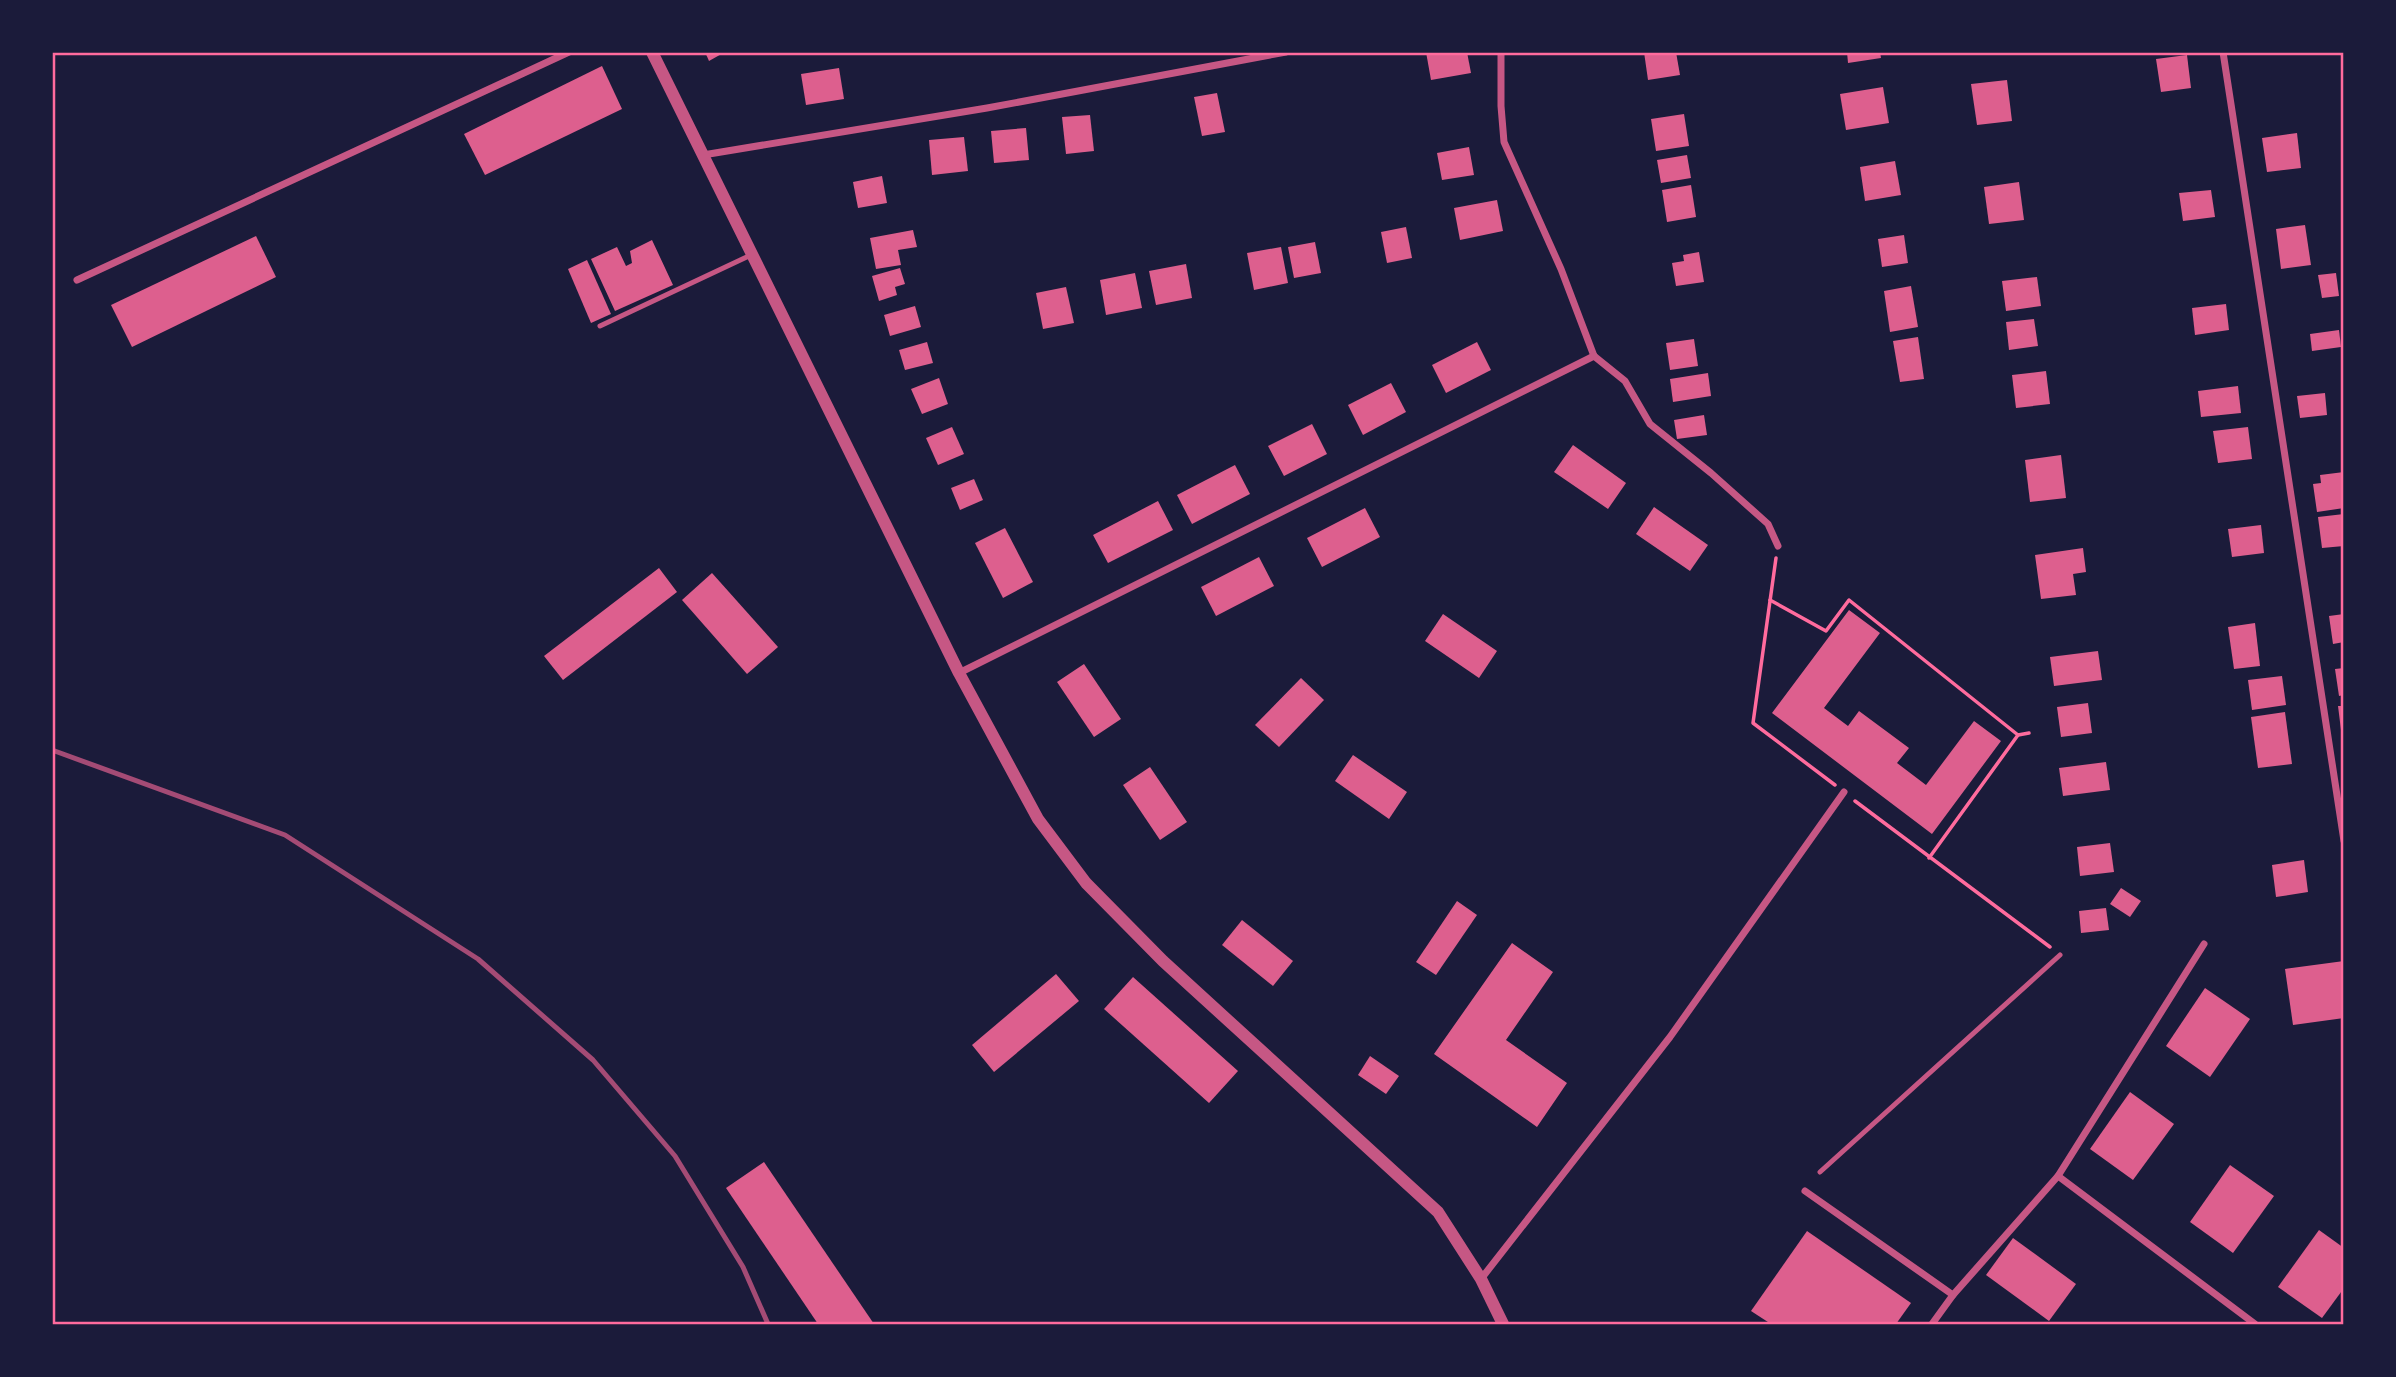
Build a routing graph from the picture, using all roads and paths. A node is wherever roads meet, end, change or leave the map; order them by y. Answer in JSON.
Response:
{"nodes":[{"id":1,"x":569,"y":52,"type":"edge"},
{"id":2,"x":652,"y":52,"type":"edge"},
{"id":3,"x":1286,"y":52,"type":"edge"},
{"id":4,"x":1501,"y":52,"type":"edge"},
{"id":5,"x":2223,"y":52,"type":"edge"},
{"id":6,"x":703,"y":155,"type":"junction"},
{"id":7,"x":751,"y":255,"type":"junction"},
{"id":8,"x":77,"y":280,"type":"dead end"},
{"id":9,"x":600,"y":326,"type":"dead end"},
{"id":10,"x":1594,"y":356,"type":"junction"},
{"id":11,"x":1778,"y":546,"type":"joint"},
{"id":12,"x":1770,"y":600,"type":"junction"},
{"id":13,"x":959,"y":673,"type":"junction"},
{"id":14,"x":2029,"y":733,"type":"dead end"},
{"id":15,"x":2018,"y":736,"type":"junction"},
{"id":16,"x":1844,"y":792,"type":"junction"},
{"id":17,"x":2343,"y":841,"type":"edge"},
{"id":18,"x":1929,"y":858,"type":"junction"},
{"id":19,"x":2204,"y":944,"type":"dead end"},
{"id":20,"x":2060,"y":955,"type":"joint"},
{"id":21,"x":1820,"y":1172,"type":"dead end"},
{"id":22,"x":2058,"y":1176,"type":"junction"},
{"id":23,"x":1805,"y":1191,"type":"dead end"},
{"id":24,"x":1481,"y":1279,"type":"junction"},
{"id":25,"x":1953,"y":1294,"type":"junction"},
{"id":26,"x":1503,"y":1325,"type":"edge"},
{"id":27,"x":1932,"y":1325,"type":"edge"},
{"id":28,"x":2255,"y":1325,"type":"edge"}],
"edges":[{"from":1,"to":8,"type":"street"},
{"from":2,"to":6,"type":"street"},
{"from":3,"to":6,"type":"street"},
{"from":4,"to":10,"type":"street"},
{"from":5,"to":17,"type":"street"},
{"from":6,"to":7,"type":"street"},
{"from":7,"to":9,"type":"lane"},
{"from":7,"to":13,"type":"street"},
{"from":10,"to":11,"type":"street"},
{"from":10,"to":13,"type":"street"},
{"from":11,"to":12,"type":"path"},
{"from":12,"to":15,"type":"path"},
{"from":12,"to":16,"type":"path"},
{"from":13,"to":24,"type":"street"},
{"from":14,"to":15,"type":"path"},
{"from":15,"to":18,"type":"path"},
{"from":16,"to":18,"type":"path"},
{"from":16,"to":24,"type":"street"},
{"from":18,"to":20,"type":"path"},
{"from":19,"to":22,"type":"street"},
{"from":20,"to":21,"type":"lane"},
{"from":22,"to":25,"type":"street"},
{"from":22,"to":28,"type":"street"},
{"from":23,"to":25,"type":"street"},
{"from":24,"to":26,"type":"street"},
{"from":25,"to":27,"type":"street"}]}
